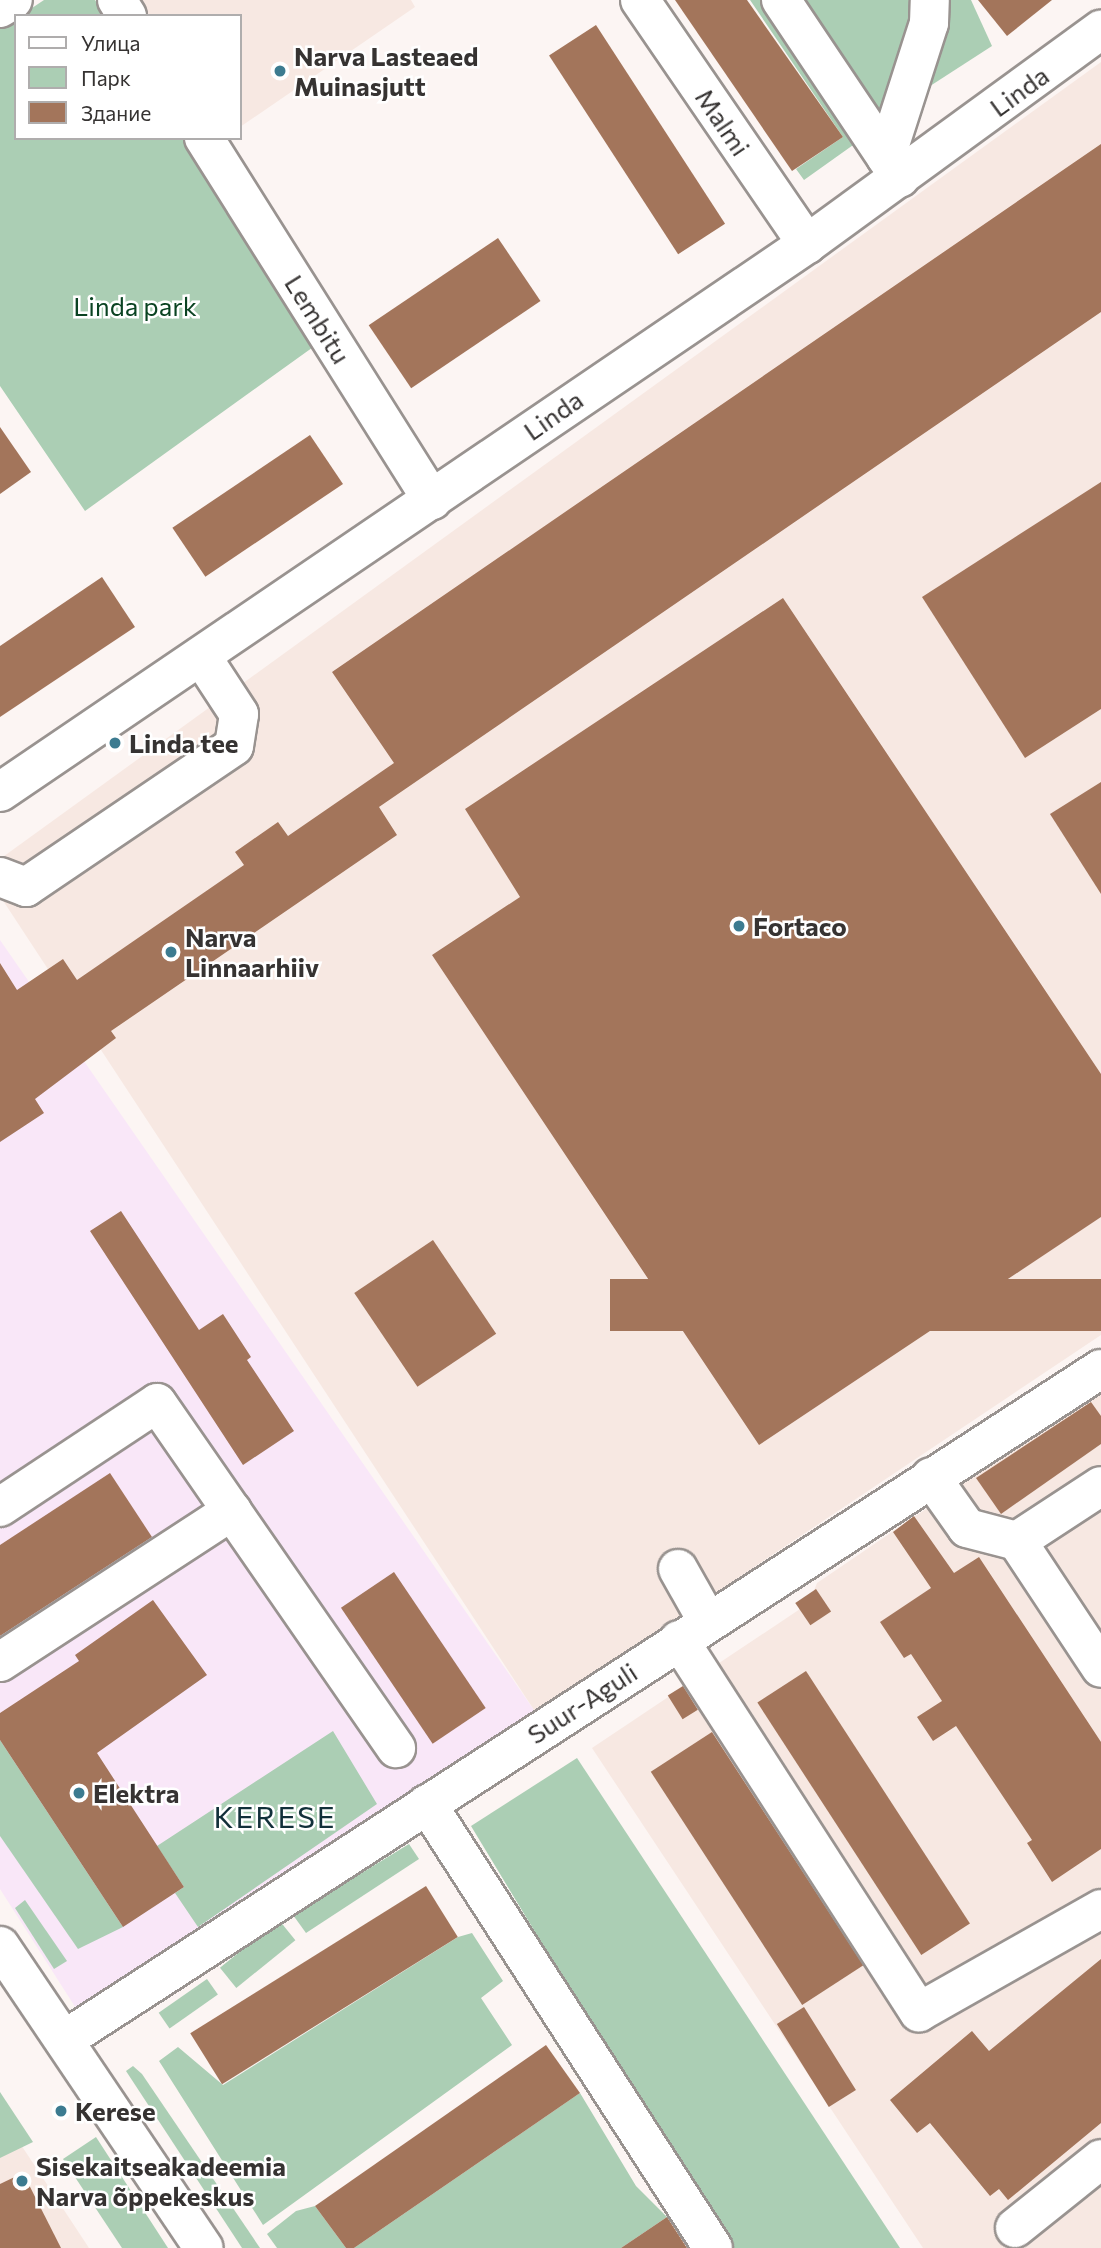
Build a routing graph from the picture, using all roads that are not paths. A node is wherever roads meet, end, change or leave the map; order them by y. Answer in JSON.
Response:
{"nodes":[{"id":1,"x":13,"y":0,"type":"edge"},
{"id":2,"x":640,"y":0,"type":"edge"},
{"id":3,"x":781,"y":0,"type":"edge"},
{"id":4,"x":930,"y":0,"type":"edge"},
{"id":5,"x":0,"y":8,"type":"edge"},
{"id":6,"x":1101,"y":30,"type":"edge"},
{"id":7,"x":205,"y":140,"type":"edge"},
{"id":8,"x":893,"y":168,"type":"junction"},
{"id":9,"x":807,"y":244,"type":"junction"},
{"id":10,"x":432,"y":500,"type":"junction"},
{"id":11,"x":201,"y":656,"type":"junction"},
{"id":12,"x":0,"y":792,"type":"edge"},
{"id":13,"x":0,"y":877,"type":"edge"},
{"id":14,"x":1101,"y":1369,"type":"edge"},
{"id":15,"x":931,"y":1476,"type":"junction"},
{"id":16,"x":1101,"y":1486,"type":"edge"},
{"id":17,"x":0,"y":1507,"type":"edge"},
{"id":18,"x":232,"y":1511,"type":"junction"},
{"id":19,"x":1017,"y":1541,"type":"junction"},
{"id":20,"x":678,"y":1569,"type":"dead end"},
{"id":21,"x":693,"y":1631,"type":"junction"},
{"id":22,"x":0,"y":1662,"type":"edge"},
{"id":23,"x":1101,"y":1668,"type":"edge"},
{"id":24,"x":396,"y":1748,"type":"dead end"},
{"id":25,"x":427,"y":1804,"type":"junction"},
{"id":26,"x":1101,"y":1909,"type":"edge"},
{"id":27,"x":0,"y":1946,"type":"edge"},
{"id":28,"x":64,"y":2040,"type":"junction"},
{"id":29,"x":1101,"y":2159,"type":"edge"},
{"id":30,"x":1014,"y":2228,"type":"dead end"},
{"id":31,"x":204,"y":2248,"type":"edge"},
{"id":32,"x":713,"y":2248,"type":"edge"}],
"edges":[{"from":1,"to":5,"type":"main road"},
{"from":2,"to":9,"type":"main road","name":"Malmi"},
{"from":3,"to":8,"type":"main road"},
{"from":4,"to":8,"type":"main road"},
{"from":6,"to":8,"type":"main road","name":"Linda"},
{"from":7,"to":10,"type":"main road","name":"Lembitu"},
{"from":8,"to":9,"type":"main road","name":"Linda"},
{"from":9,"to":10,"type":"main road","name":"Linda"},
{"from":10,"to":11,"type":"main road","name":"Linda"},
{"from":11,"to":12,"type":"main road","name":"Linda"},
{"from":11,"to":13,"type":"main road"},
{"from":14,"to":15,"type":"main road","name":"Suur-Aguli"},
{"from":15,"to":19,"type":"main road"},
{"from":15,"to":21,"type":"main road","name":"Suur-Aguli"},
{"from":16,"to":19,"type":"main road"},
{"from":17,"to":18,"type":"main road"},
{"from":18,"to":22,"type":"main road"},
{"from":18,"to":24,"type":"main road"},
{"from":19,"to":23,"type":"main road"},
{"from":20,"to":21,"type":"main road"},
{"from":21,"to":25,"type":"main road","name":"Suur-Aguli"},
{"from":21,"to":26,"type":"main road"},
{"from":25,"to":28,"type":"main road","name":"Suur-Aguli"},
{"from":25,"to":32,"type":"main road"},
{"from":27,"to":28,"type":"main road"},
{"from":28,"to":31,"type":"main road"},
{"from":29,"to":30,"type":"main road"}]}
